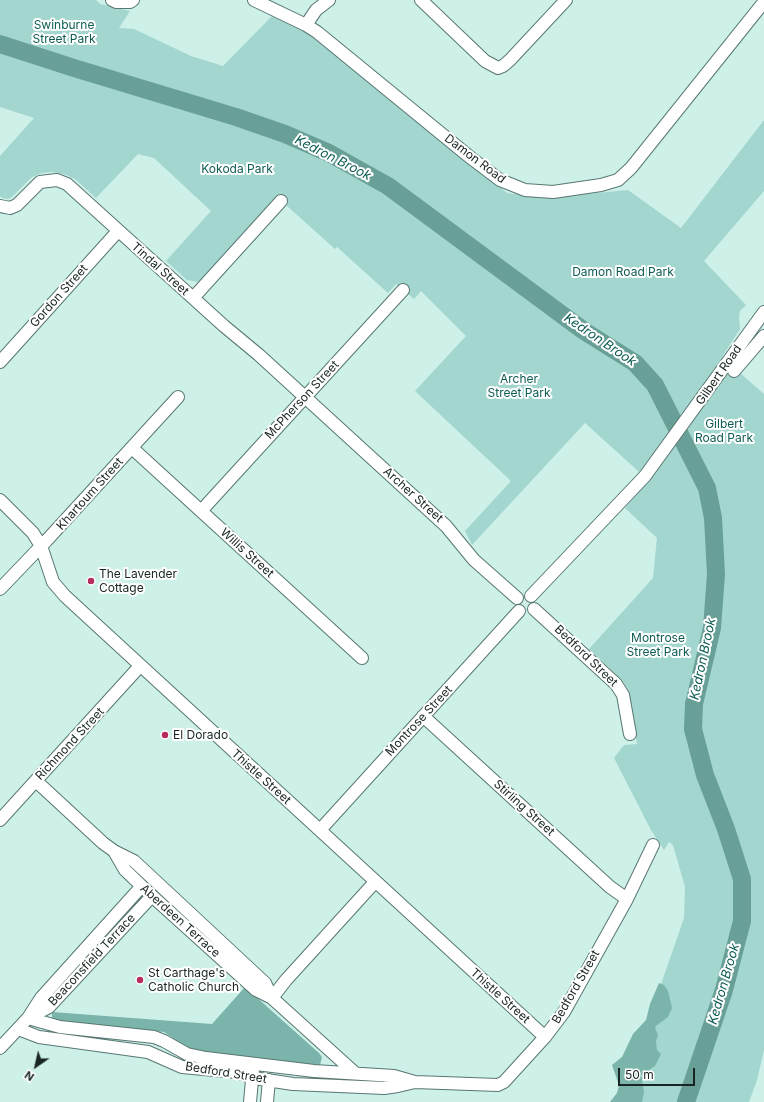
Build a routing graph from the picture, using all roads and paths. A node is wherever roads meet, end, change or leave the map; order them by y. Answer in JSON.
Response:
{"nodes":[{"id":1,"x":133,"y":0,"type":"edge"},
{"id":2,"x":254,"y":0,"type":"edge"},
{"id":3,"x":329,"y":0,"type":"edge"},
{"id":4,"x":421,"y":0,"type":"edge"},
{"id":5,"x":566,"y":0,"type":"edge"},
{"id":6,"x":114,"y":1,"type":"edge"},
{"id":7,"x":764,"y":2,"type":"edge"},
{"id":8,"x":306,"y":25,"type":"junction"},
{"id":9,"x":281,"y":200,"type":"dead end"},
{"id":10,"x":5,"y":207,"type":"edge"},
{"id":11,"x":118,"y":231,"type":"junction"},
{"id":12,"x":403,"y":290,"type":"dead end"},
{"id":13,"x":193,"y":298,"type":"junction"},
{"id":14,"x":764,"y":312,"type":"edge"},
{"id":15,"x":764,"y":336,"type":"edge"},
{"id":16,"x":0,"y":362,"type":"edge"},
{"id":17,"x":734,"y":371,"type":"dead end"},
{"id":18,"x":305,"y":396,"type":"junction"},
{"id":19,"x":178,"y":397,"type":"dead end"},
{"id":20,"x":132,"y":448,"type":"junction"},
{"id":21,"x":0,"y":500,"type":"edge"},
{"id":22,"x":201,"y":511,"type":"junction"},
{"id":23,"x":40,"y":546,"type":"junction"},
{"id":24,"x":0,"y":589,"type":"edge"},
{"id":25,"x":531,"y":596,"type":"junction"},
{"id":26,"x":517,"y":598,"type":"junction"},
{"id":27,"x":534,"y":609,"type":"junction"},
{"id":28,"x":519,"y":611,"type":"junction"},
{"id":29,"x":362,"y":658,"type":"dead end"},
{"id":30,"x":140,"y":666,"type":"junction"},
{"id":31,"x":423,"y":716,"type":"junction"},
{"id":32,"x":630,"y":734,"type":"dead end"},
{"id":33,"x":36,"y":780,"type":"junction"},
{"id":34,"x":0,"y":820,"type":"edge"},
{"id":35,"x":320,"y":830,"type":"junction"},
{"id":36,"x":653,"y":845,"type":"dead end"},
{"id":37,"x":114,"y":851,"type":"junction"},
{"id":38,"x":375,"y":882,"type":"junction"},
{"id":39,"x":141,"y":886,"type":"junction"},
{"id":40,"x":152,"y":896,"type":"junction"},
{"id":41,"x":627,"y":899,"type":"junction"},
{"id":42,"x":272,"y":998,"type":"junction"},
{"id":43,"x":28,"y":1018,"type":"junction"},
{"id":44,"x":18,"y":1029,"type":"junction"},
{"id":45,"x":546,"y":1037,"type":"junction"},
{"id":46,"x":0,"y":1048,"type":"edge"},
{"id":47,"x":253,"y":1070,"type":"junction"},
{"id":48,"x":355,"y":1073,"type":"junction"},
{"id":49,"x":269,"y":1080,"type":"junction"},
{"id":50,"x":415,"y":1082,"type":"junction"},
{"id":51,"x":250,"y":1102,"type":"edge"},
{"id":52,"x":267,"y":1102,"type":"edge"}],
"edges":[{"from":1,"to":6,"type":"street"},
{"from":2,"to":8,"type":"street","name":"Damon Road"},
{"from":3,"to":8,"type":"street"},
{"from":4,"to":5,"type":"street"},
{"from":7,"to":8,"type":"street","name":"Damon Road"},
{"from":9,"to":13,"type":"street"},
{"from":10,"to":11,"type":"street","name":"Tindal Street"},
{"from":11,"to":13,"type":"street","name":"Tindal Street"},
{"from":11,"to":16,"type":"street","name":"Gordon Street"},
{"from":12,"to":18,"type":"street","name":"McPherson Street"},
{"from":13,"to":18,"type":"street","name":"Tindal Street"},
{"from":14,"to":25,"type":"street","name":"Gilbert Road"},
{"from":15,"to":17,"type":"street"},
{"from":18,"to":22,"type":"street","name":"McPherson Street"},
{"from":18,"to":26,"type":"street","name":"Archer Street"},
{"from":19,"to":20,"type":"street","name":"Khartoum Street"},
{"from":20,"to":22,"type":"street","name":"Willis Street"},
{"from":20,"to":23,"type":"street","name":"Khartoum Street"},
{"from":21,"to":23,"type":"street","name":"Thistle Street"},
{"from":22,"to":29,"type":"street","name":"Willis Street"},
{"from":23,"to":24,"type":"street","name":"Khartoum Street"},
{"from":23,"to":30,"type":"street","name":"Thistle Street"},
{"from":25,"to":26,"type":"street"},
{"from":25,"to":27,"type":"street"},
{"from":26,"to":28,"type":"street"},
{"from":27,"to":28,"type":"street"},
{"from":27,"to":32,"type":"street","name":"Bedford Street"},
{"from":28,"to":31,"type":"street","name":"Montrose Street"},
{"from":30,"to":33,"type":"street","name":"Richmond Street"},
{"from":30,"to":35,"type":"street","name":"Thistle Street"},
{"from":31,"to":35,"type":"street","name":"Montrose Street"},
{"from":31,"to":41,"type":"street","name":"Stirling Street"},
{"from":33,"to":34,"type":"street","name":"Richmond Street"},
{"from":33,"to":37,"type":"street","name":"Aberdeen Terrace"},
{"from":35,"to":38,"type":"street","name":"Thistle Street"},
{"from":36,"to":41,"type":"street","name":"Bedford Street"},
{"from":37,"to":39,"type":"street","name":"Aberdeen Terrace"},
{"from":37,"to":42,"type":"street","name":"Aberdeen Terrace"},
{"from":38,"to":42,"type":"street"},
{"from":38,"to":45,"type":"street","name":"Thistle Street"},
{"from":39,"to":40,"type":"street","name":"Aberdeen Terrace"},
{"from":39,"to":43,"type":"street","name":"Beaconsfield Terrace"},
{"from":40,"to":42,"type":"street","name":"Aberdeen Terrace"},
{"from":40,"to":43,"type":"street","name":"Beaconsfield Terrace"},
{"from":41,"to":45,"type":"street","name":"Bedford Street"},
{"from":42,"to":48,"type":"street","name":"Aberdeen Terrace"},
{"from":43,"to":44,"type":"street","name":"Beaconsfield Terrace"},
{"from":43,"to":47,"type":"street","name":"Bedford Street"},
{"from":44,"to":46,"type":"street","name":"Beaconsfield Terrace"},
{"from":44,"to":47,"type":"street","name":"Bedford Street"},
{"from":45,"to":50,"type":"street","name":"Bedford Street"},
{"from":47,"to":48,"type":"street","name":"Bedford Street"},
{"from":47,"to":49,"type":"street","name":"Bedford Street"},
{"from":47,"to":51,"type":"street"},
{"from":48,"to":50,"type":"street","name":"Bedford Street"},
{"from":49,"to":50,"type":"street","name":"Bedford Street"},
{"from":49,"to":52,"type":"street"}]}
